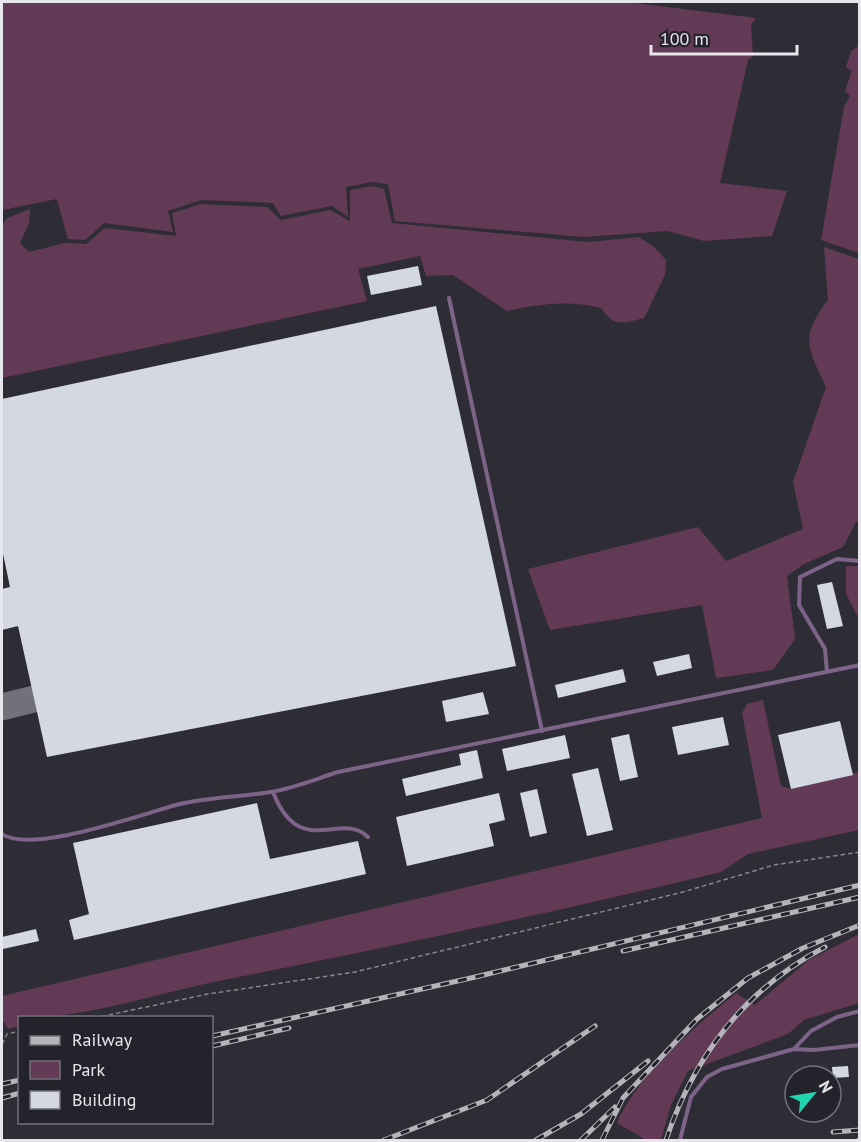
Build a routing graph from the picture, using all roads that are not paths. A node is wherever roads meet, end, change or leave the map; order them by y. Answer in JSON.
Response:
{"nodes":[{"id":1,"x":449,"y":298,"type":"dead end"},
{"id":2,"x":860,"y":561,"type":"edge"},
{"id":3,"x":860,"y":666,"type":"edge"},
{"id":4,"x":827,"y":672,"type":"junction"},
{"id":5,"x":542,"y":732,"type":"junction"},
{"id":6,"x":273,"y":792,"type":"junction"},
{"id":7,"x":2,"y":834,"type":"edge"},
{"id":8,"x":368,"y":837,"type":"dead end"},
{"id":9,"x":860,"y":1011,"type":"edge"},
{"id":10,"x":860,"y":1045,"type":"edge"},
{"id":11,"x":794,"y":1049,"type":"junction"},
{"id":12,"x":681,"y":1140,"type":"edge"}],
"edges":[{"from":1,"to":5,"type":"lane"},
{"from":2,"to":4,"type":"lane"},
{"from":3,"to":4,"type":"lane"},
{"from":4,"to":5,"type":"lane"},
{"from":5,"to":6,"type":"lane"},
{"from":6,"to":7,"type":"lane"},
{"from":6,"to":8,"type":"lane"},
{"from":9,"to":11,"type":"lane"},
{"from":10,"to":11,"type":"lane"},
{"from":11,"to":12,"type":"lane"}]}
